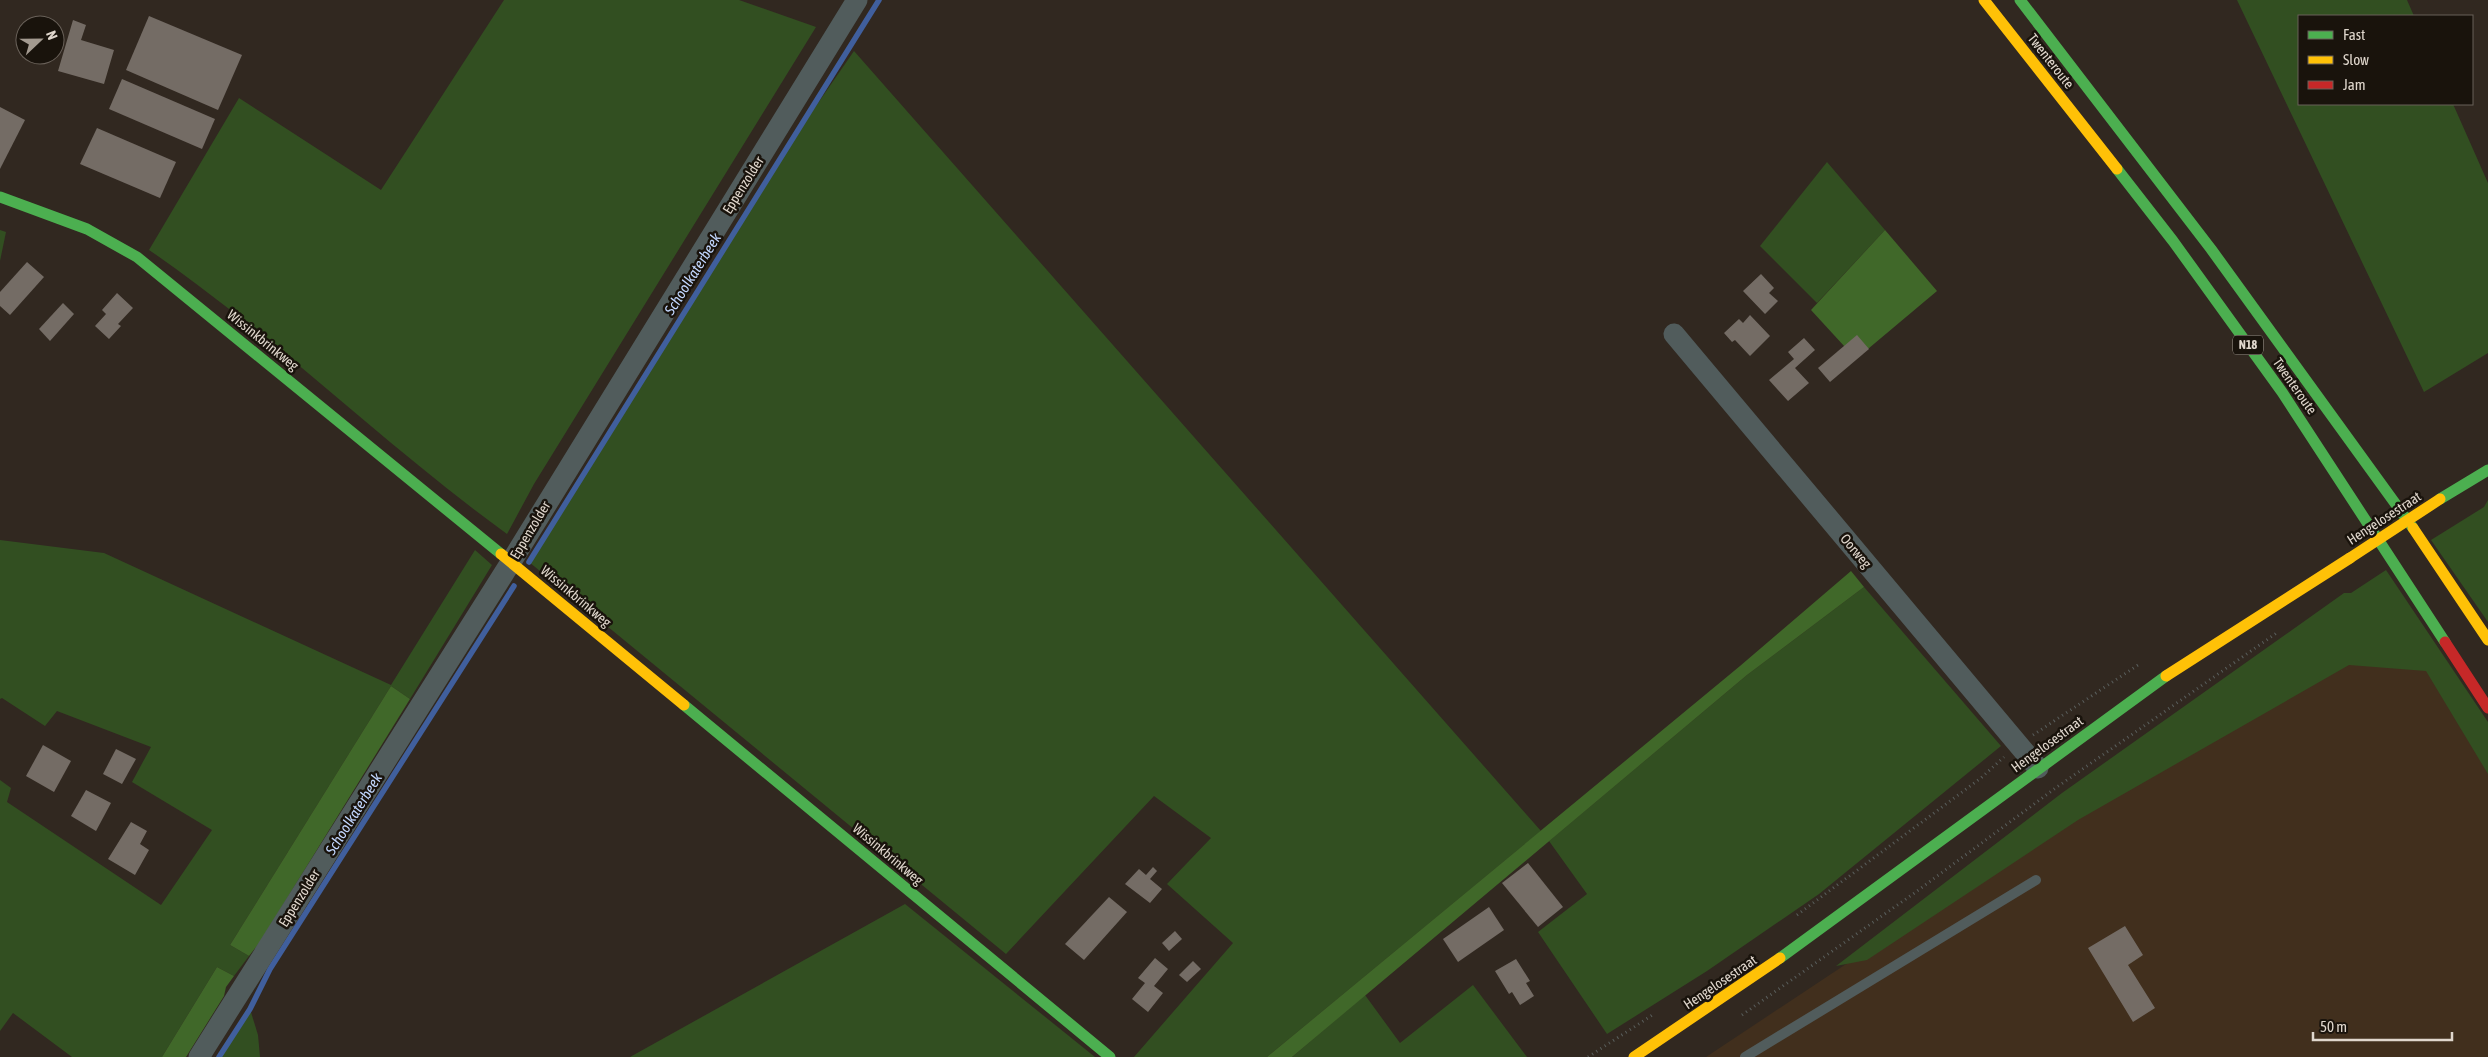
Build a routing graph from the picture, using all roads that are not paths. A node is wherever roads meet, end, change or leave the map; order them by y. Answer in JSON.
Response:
{"nodes":[{"id":1,"x":857,"y":0,"type":"edge"},
{"id":2,"x":1984,"y":0,"type":"edge"},
{"id":3,"x":2020,"y":0,"type":"edge"},
{"id":4,"x":0,"y":197,"type":"edge"},
{"id":5,"x":1674,"y":334,"type":"dead end"},
{"id":6,"x":2488,"y":470,"type":"edge"},
{"id":7,"x":511,"y":562,"type":"junction"},
{"id":8,"x":2488,"y":640,"type":"edge"},
{"id":9,"x":2488,"y":708,"type":"edge"},
{"id":10,"x":2038,"y":768,"type":"junction"},
{"id":11,"x":2036,"y":880,"type":"dead end"},
{"id":12,"x":199,"y":1057,"type":"edge"},
{"id":13,"x":1110,"y":1057,"type":"edge"},
{"id":14,"x":1634,"y":1057,"type":"edge"},
{"id":15,"x":1744,"y":1057,"type":"edge"}],
"edges":[{"from":1,"to":7,"type":"street","name":"Eppenzolder"},
{"from":2,"to":9,"type":"main road","name":"Twenteroute","number":"N18"},
{"from":3,"to":8,"type":"main road","name":"Twenteroute","number":"N18"},
{"from":4,"to":7,"type":"main road","name":"Wissinkbrinkweg"},
{"from":5,"to":10,"type":"street","name":"Oorweg"},
{"from":6,"to":10,"type":"main road","name":"Hengelosestraat","bridge":true},
{"from":7,"to":12,"type":"street","name":"Eppenzolder"},
{"from":7,"to":13,"type":"main road","name":"Wissinkbrinkweg"},
{"from":10,"to":14,"type":"main road","name":"Hengelosestraat"},
{"from":11,"to":15,"type":"lane"}]}
